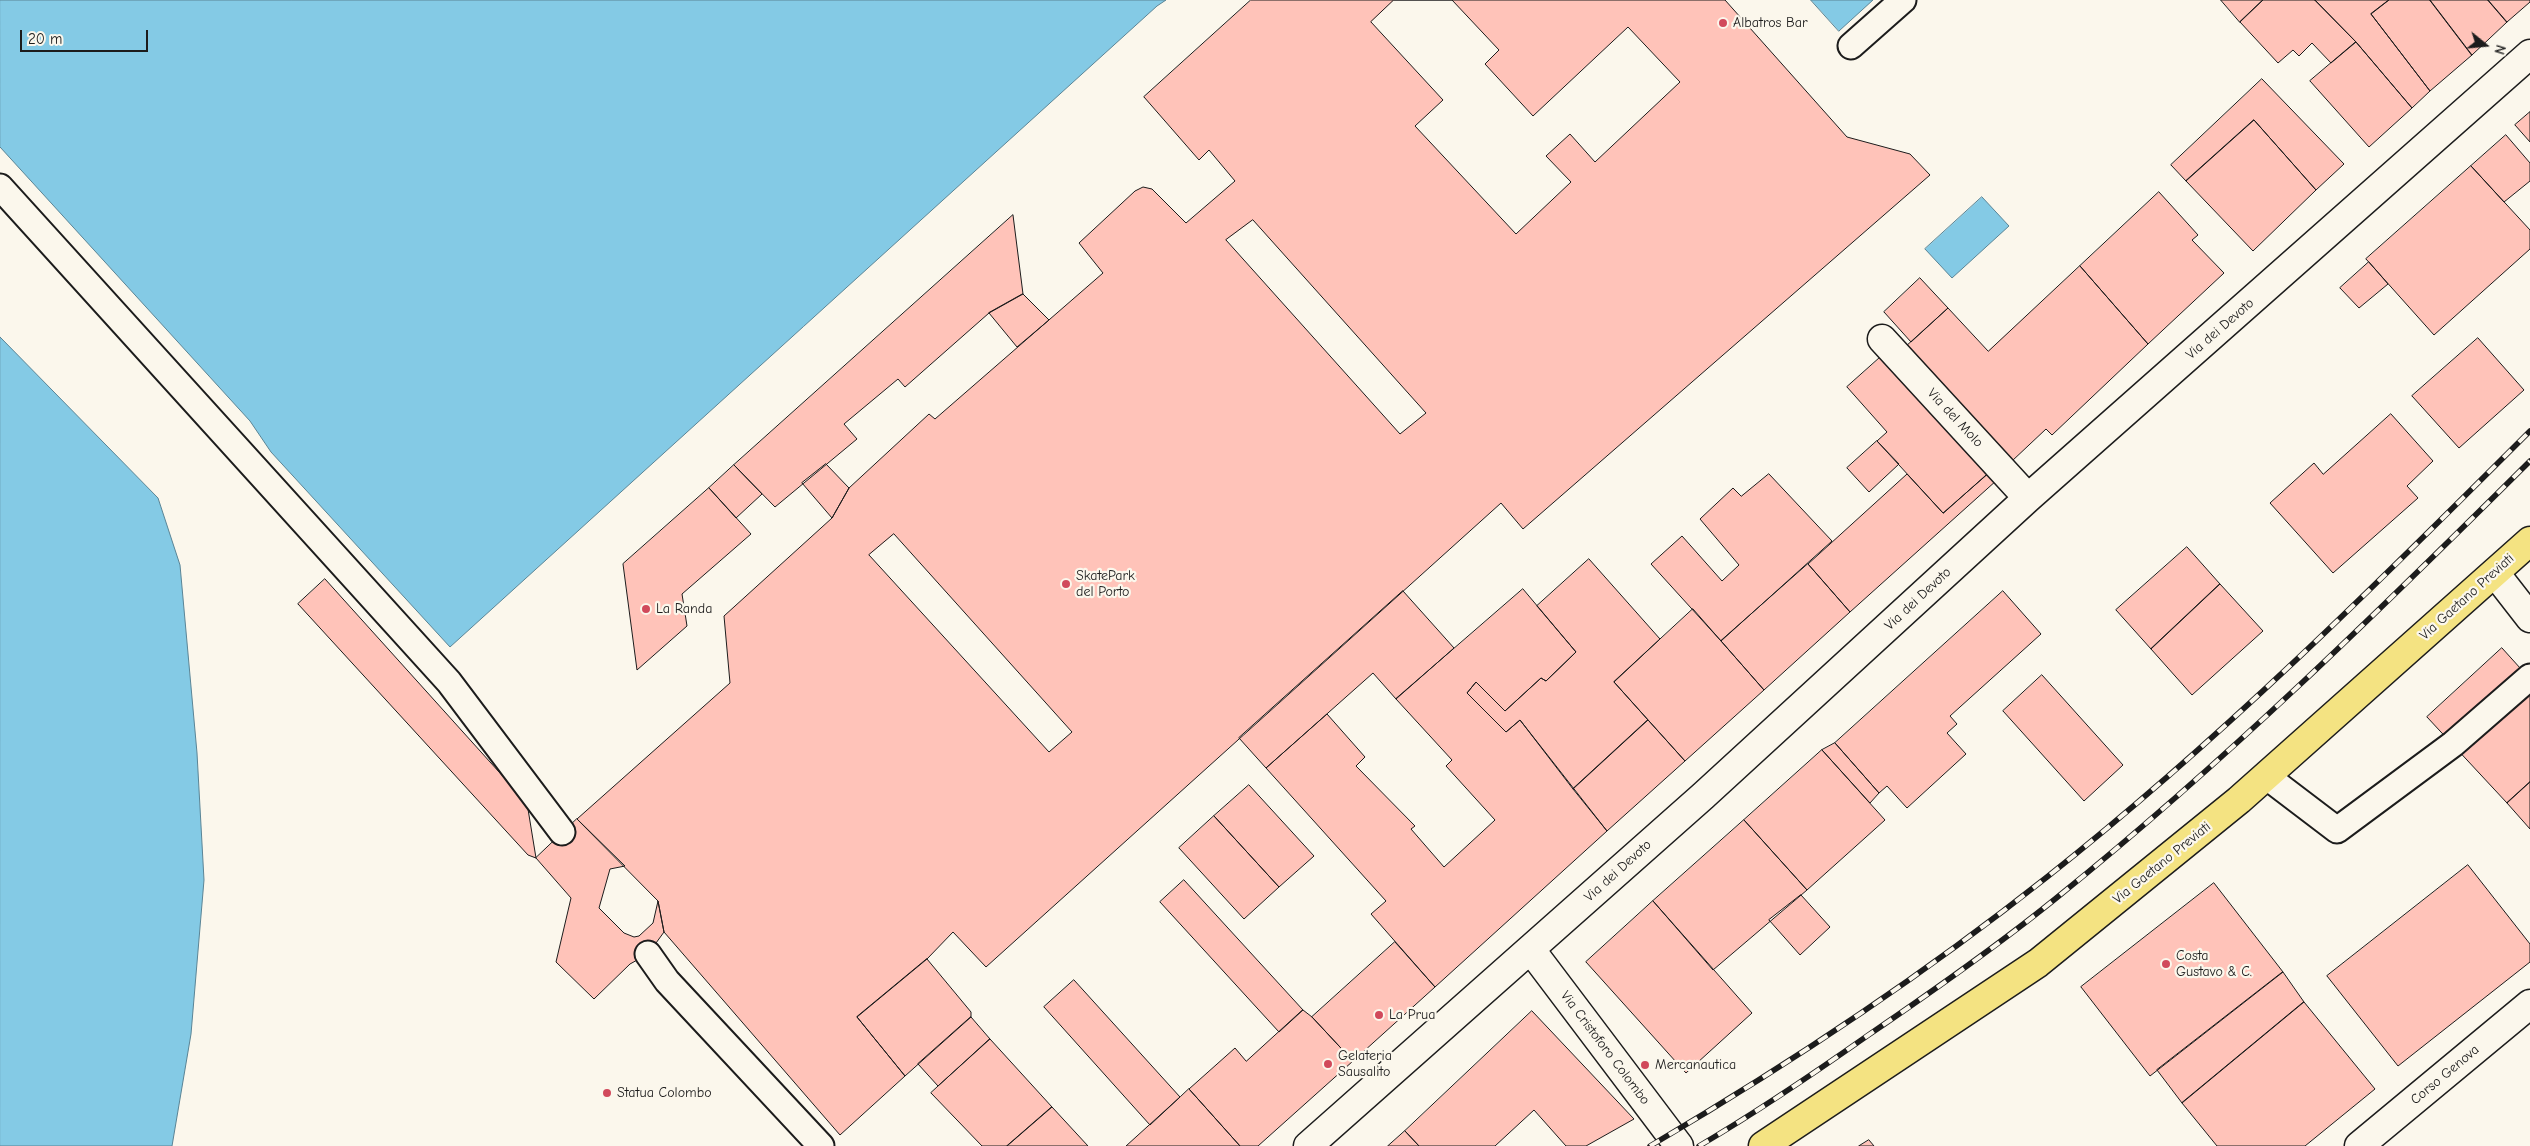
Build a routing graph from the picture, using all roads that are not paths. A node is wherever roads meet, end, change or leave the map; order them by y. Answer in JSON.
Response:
{"nodes":[{"id":1,"x":1903,"y":0,"type":"edge"},
{"id":2,"x":1851,"y":46,"type":"dead end"},
{"id":3,"x":2530,"y":54,"type":"edge"},
{"id":4,"x":0,"y":187,"type":"edge"},
{"id":5,"x":1882,"y":338,"type":"dead end"},
{"id":6,"x":2028,"y":498,"type":"junction"},
{"id":7,"x":2530,"y":541,"type":"edge"},
{"id":8,"x":2495,"y":573,"type":"junction"},
{"id":9,"x":2530,"y":618,"type":"edge"},
{"id":10,"x":2530,"y":677,"type":"edge"},
{"id":11,"x":2266,"y":776,"type":"junction"},
{"id":12,"x":562,"y":832,"type":"dead end"},
{"id":13,"x":1531,"y":950,"type":"junction"},
{"id":14,"x":648,"y":954,"type":"dead end"},
{"id":15,"x":2530,"y":1004,"type":"edge"},
{"id":16,"x":821,"y":1146,"type":"edge"},
{"id":17,"x":1308,"y":1146,"type":"edge"},
{"id":18,"x":1679,"y":1146,"type":"edge"},
{"id":19,"x":1763,"y":1146,"type":"edge"},
{"id":20,"x":2359,"y":1146,"type":"edge"}],
"edges":[{"from":1,"to":2,"type":"lane"},
{"from":3,"to":6,"type":"street","name":"Via dei Devoto"},
{"from":4,"to":12,"type":"lane"},
{"from":5,"to":6,"type":"street","name":"Via del Molo"},
{"from":6,"to":13,"type":"street","name":"Via dei Devoto"},
{"from":7,"to":8,"type":"main road","name":"Via Gaetano Previati"},
{"from":8,"to":9,"type":"street"},
{"from":8,"to":11,"type":"main road","name":"Via Gaetano Previati"},
{"from":10,"to":11,"type":"lane"},
{"from":11,"to":19,"type":"main road","name":"Via Gaetano Previati"},
{"from":13,"to":17,"type":"street","name":"Via dei Devoto"},
{"from":13,"to":18,"type":"street","name":"Via Cristoforo Colombo"},
{"from":14,"to":16,"type":"lane"},
{"from":15,"to":20,"type":"street","name":"Corso Genova"}]}
